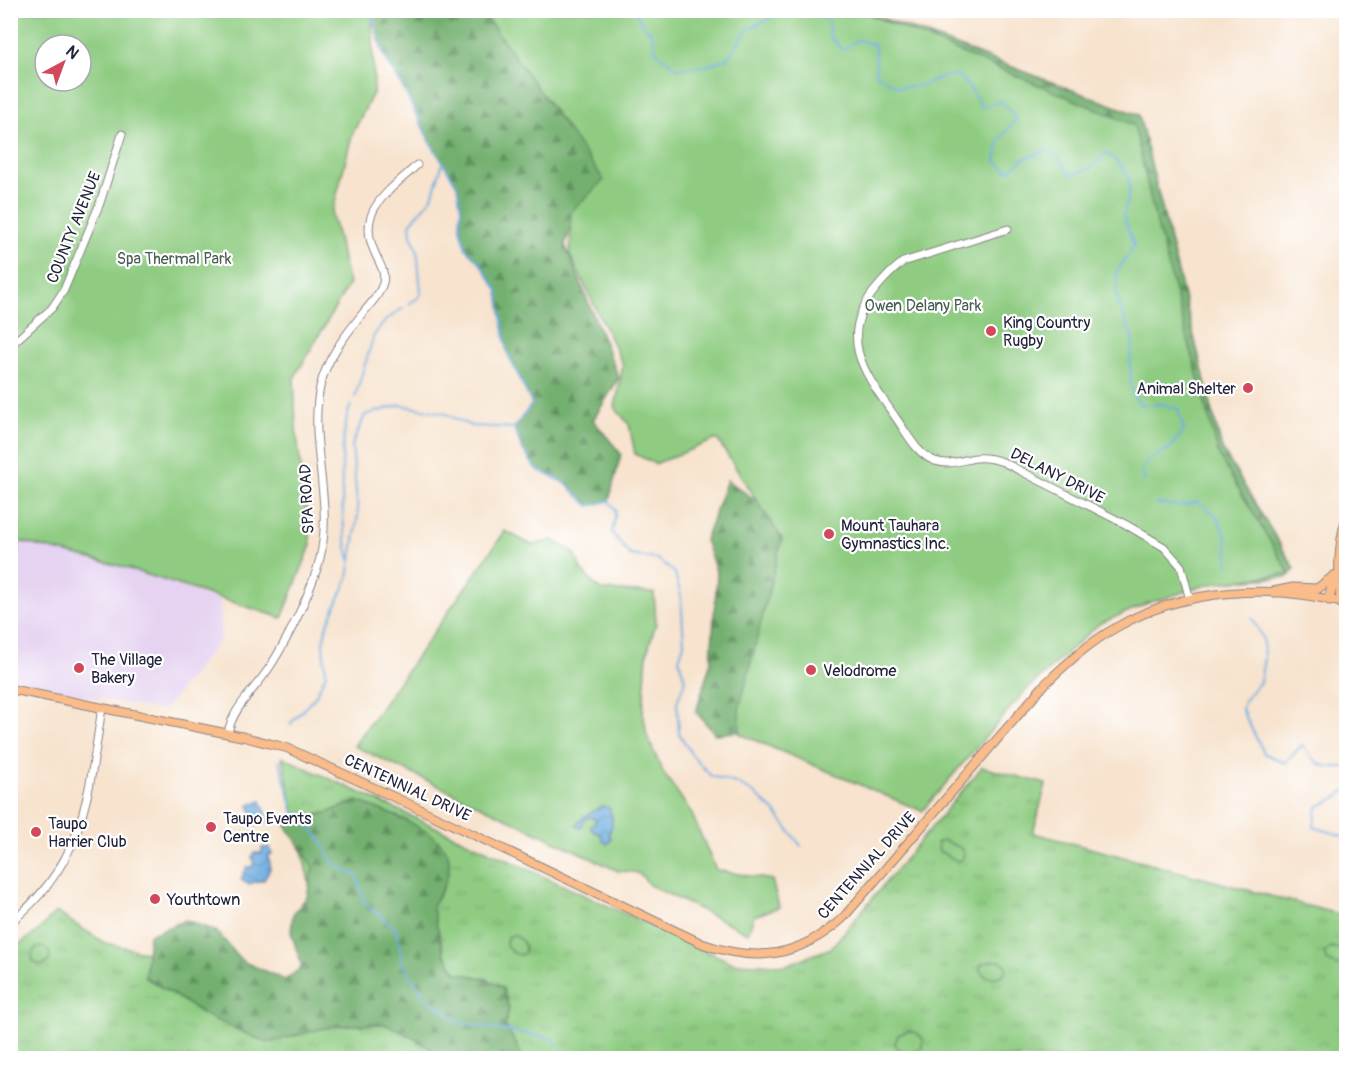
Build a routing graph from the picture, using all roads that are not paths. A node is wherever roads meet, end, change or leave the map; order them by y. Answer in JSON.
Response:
{"nodes":[{"id":1,"x":122,"y":134,"type":"dead end"},
{"id":2,"x":417,"y":165,"type":"dead end"},
{"id":3,"x":1008,"y":229,"type":"dead end"},
{"id":4,"x":10,"y":346,"type":"edge"},
{"id":5,"x":1347,"y":521,"type":"edge"},
{"id":6,"x":1340,"y":563,"type":"junction"},
{"id":7,"x":1334,"y":576,"type":"junction"},
{"id":8,"x":1273,"y":592,"type":"junction"},
{"id":9,"x":1190,"y":600,"type":"junction"},
{"id":10,"x":1329,"y":600,"type":"junction"},
{"id":11,"x":1344,"y":604,"type":"edge"},
{"id":12,"x":10,"y":689,"type":"edge"},
{"id":13,"x":102,"y":708,"type":"junction"},
{"id":14,"x":228,"y":733,"type":"junction"},
{"id":15,"x":10,"y":923,"type":"edge"}],
"edges":[{"from":1,"to":4,"type":"street","name":"COUNTY AVENUE"},
{"from":2,"to":14,"type":"street","name":"SPA ROAD"},
{"from":3,"to":9,"type":"street","name":"DELANY DRIVE"},
{"from":5,"to":6,"type":"highway"},
{"from":6,"to":7,"type":"highway"},
{"from":6,"to":11,"type":"highway"},
{"from":7,"to":8,"type":"highway"},
{"from":7,"to":10,"type":"highway"},
{"from":8,"to":9,"type":"main road","name":"CENTENNIAL DRIVE"},
{"from":8,"to":10,"type":"main road","name":"CENTENNIAL DRIVE"},
{"from":9,"to":14,"type":"main road","name":"CENTENNIAL DRIVE"},
{"from":10,"to":11,"type":"main road","name":"CENTENNIAL DRIVE"},
{"from":12,"to":13,"type":"main road"},
{"from":13,"to":14,"type":"main road"},
{"from":13,"to":15,"type":"street"}]}
